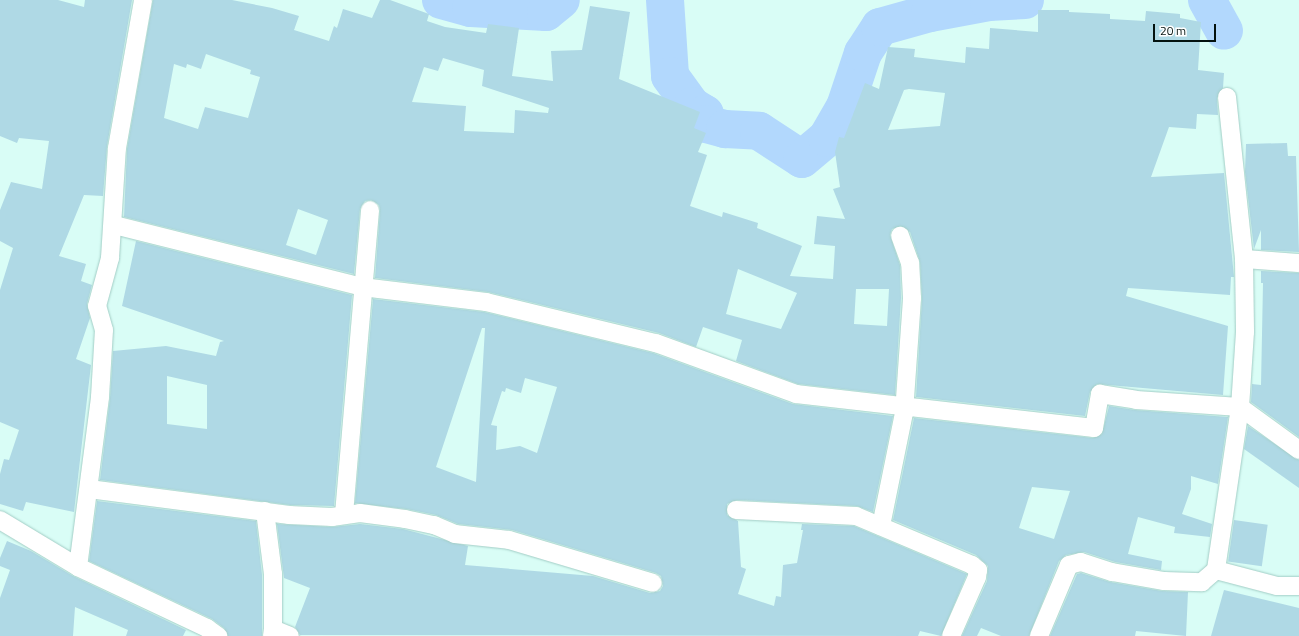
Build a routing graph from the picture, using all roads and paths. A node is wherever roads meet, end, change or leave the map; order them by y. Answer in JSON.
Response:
{"nodes":[{"id":1,"x":143,"y":0,"type":"edge"},
{"id":2,"x":1227,"y":97,"type":"dead end"},
{"id":3,"x":370,"y":210,"type":"dead end"},
{"id":4,"x":114,"y":225,"type":"junction"},
{"id":5,"x":900,"y":236,"type":"dead end"},
{"id":6,"x":1244,"y":259,"type":"junction"},
{"id":7,"x":1299,"y":263,"type":"edge"},
{"id":8,"x":362,"y":287,"type":"junction"},
{"id":9,"x":904,"y":407,"type":"junction"},
{"id":10,"x":1240,"y":407,"type":"junction"},
{"id":11,"x":1299,"y":450,"type":"edge"},
{"id":12,"x":88,"y":489,"type":"junction"},
{"id":13,"x":736,"y":510,"type":"dead end"},
{"id":14,"x":265,"y":511,"type":"junction"},
{"id":15,"x":344,"y":514,"type":"junction"},
{"id":16,"x":0,"y":520,"type":"edge"},
{"id":17,"x":881,"y":526,"type":"junction"},
{"id":18,"x":78,"y":567,"type":"junction"},
{"id":19,"x":1216,"y":570,"type":"junction"},
{"id":20,"x":653,"y":583,"type":"dead end"},
{"id":21,"x":1299,"y":586,"type":"edge"},
{"id":22,"x":273,"y":633,"type":"edge"},
{"id":23,"x":218,"y":636,"type":"edge"},
{"id":24,"x":290,"y":636,"type":"edge"},
{"id":25,"x":951,"y":636,"type":"edge"},
{"id":26,"x":1039,"y":636,"type":"edge"}],
"edges":[{"from":1,"to":4,"type":"street"},
{"from":2,"to":6,"type":"street"},
{"from":3,"to":8,"type":"street"},
{"from":4,"to":8,"type":"street"},
{"from":4,"to":12,"type":"street"},
{"from":5,"to":9,"type":"street"},
{"from":6,"to":7,"type":"street"},
{"from":6,"to":10,"type":"street"},
{"from":8,"to":9,"type":"street"},
{"from":8,"to":15,"type":"street"},
{"from":9,"to":10,"type":"street"},
{"from":9,"to":17,"type":"street"},
{"from":10,"to":11,"type":"street"},
{"from":10,"to":19,"type":"street"},
{"from":12,"to":14,"type":"street"},
{"from":12,"to":18,"type":"street"},
{"from":13,"to":17,"type":"street"},
{"from":14,"to":15,"type":"street"},
{"from":14,"to":22,"type":"street"},
{"from":15,"to":20,"type":"street"},
{"from":16,"to":18,"type":"street"},
{"from":17,"to":25,"type":"street"},
{"from":18,"to":23,"type":"street"},
{"from":19,"to":21,"type":"street"},
{"from":19,"to":26,"type":"street"},
{"from":22,"to":24,"type":"street"}]}
